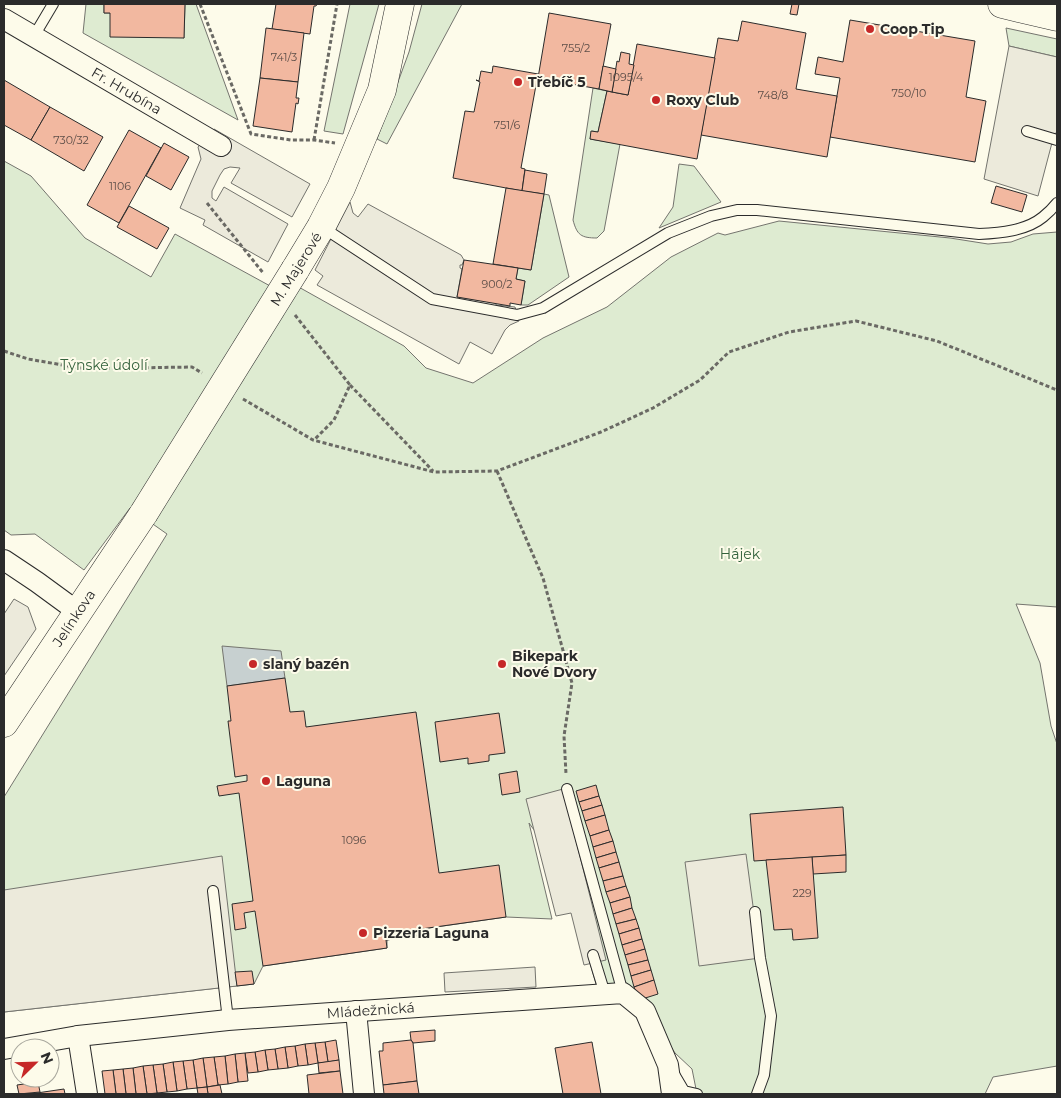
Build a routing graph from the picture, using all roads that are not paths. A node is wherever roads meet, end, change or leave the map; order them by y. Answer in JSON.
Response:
{"nodes":[{"id":1,"x":52,"y":4,"type":"edge"},
{"id":2,"x":400,"y":4,"type":"edge"},
{"id":3,"x":1002,"y":4,"type":"edge"},
{"id":4,"x":1057,"y":17,"type":"edge"},
{"id":5,"x":4,"y":19,"type":"edge"},
{"id":6,"x":34,"y":36,"type":"junction"},
{"id":7,"x":1027,"y":131,"type":"dead end"},
{"id":8,"x":1057,"y":140,"type":"edge"},
{"id":9,"x":221,"y":146,"type":"dead end"},
{"id":10,"x":1057,"y":203,"type":"edge"},
{"id":11,"x":322,"y":226,"type":"junction"},
{"id":12,"x":144,"y":513,"type":"joint"},
{"id":13,"x":4,"y":560,"type":"edge"},
{"id":14,"x":78,"y":612,"type":"junction"},
{"id":15,"x":4,"y":723,"type":"edge"},
{"id":16,"x":567,"y":789,"type":"road end"},
{"id":17,"x":213,"y":891,"type":"dead end"},
{"id":18,"x":755,"y":912,"type":"dead end"},
{"id":19,"x":593,"y":955,"type":"dead end"},
{"id":20,"x":614,"y":994,"type":"junction"},
{"id":21,"x":356,"y":1011,"type":"junction"},
{"id":22,"x":228,"y":1020,"type":"junction"},
{"id":23,"x":78,"y":1036,"type":"junction"},
{"id":24,"x":4,"y":1049,"type":"edge"},
{"id":25,"x":668,"y":1065,"type":"junction"},
{"id":26,"x":87,"y":1094,"type":"edge"},
{"id":27,"x":364,"y":1094,"type":"edge"},
{"id":28,"x":672,"y":1094,"type":"edge"},
{"id":29,"x":697,"y":1094,"type":"edge"},
{"id":30,"x":757,"y":1094,"type":"edge"}],
"edges":[{"from":1,"to":6,"type":"lane"},
{"from":2,"to":11,"type":"street","name":"M. Majerové"},
{"from":3,"to":4,"type":"street"},
{"from":5,"to":6,"type":"street","name":"Fr. Hrubína"},
{"from":6,"to":9,"type":"street","name":"Fr. Hrubína"},
{"from":7,"to":8,"type":"lane"},
{"from":10,"to":11,"type":"lane"},
{"from":11,"to":12,"type":"street","name":"M. Majerové","bridge":true},
{"from":12,"to":14,"type":"street","name":"Jelínkova"},
{"from":13,"to":14,"type":"street"},
{"from":14,"to":15,"type":"street","name":"Jelínkova"},
{"from":16,"to":20,"type":"lane"},
{"from":17,"to":22,"type":"lane"},
{"from":18,"to":30,"type":"lane"},
{"from":19,"to":20,"type":"lane"},
{"from":20,"to":21,"type":"street","name":"Mládežnická"},
{"from":20,"to":25,"type":"street"},
{"from":21,"to":22,"type":"street","name":"Mládežnická"},
{"from":21,"to":27,"type":"street"},
{"from":22,"to":23,"type":"street","name":"Mládežnická"},
{"from":23,"to":24,"type":"street","name":"Mládežnická"},
{"from":23,"to":26,"type":"street"},
{"from":25,"to":28,"type":"street"},
{"from":25,"to":29,"type":"lane"}]}
